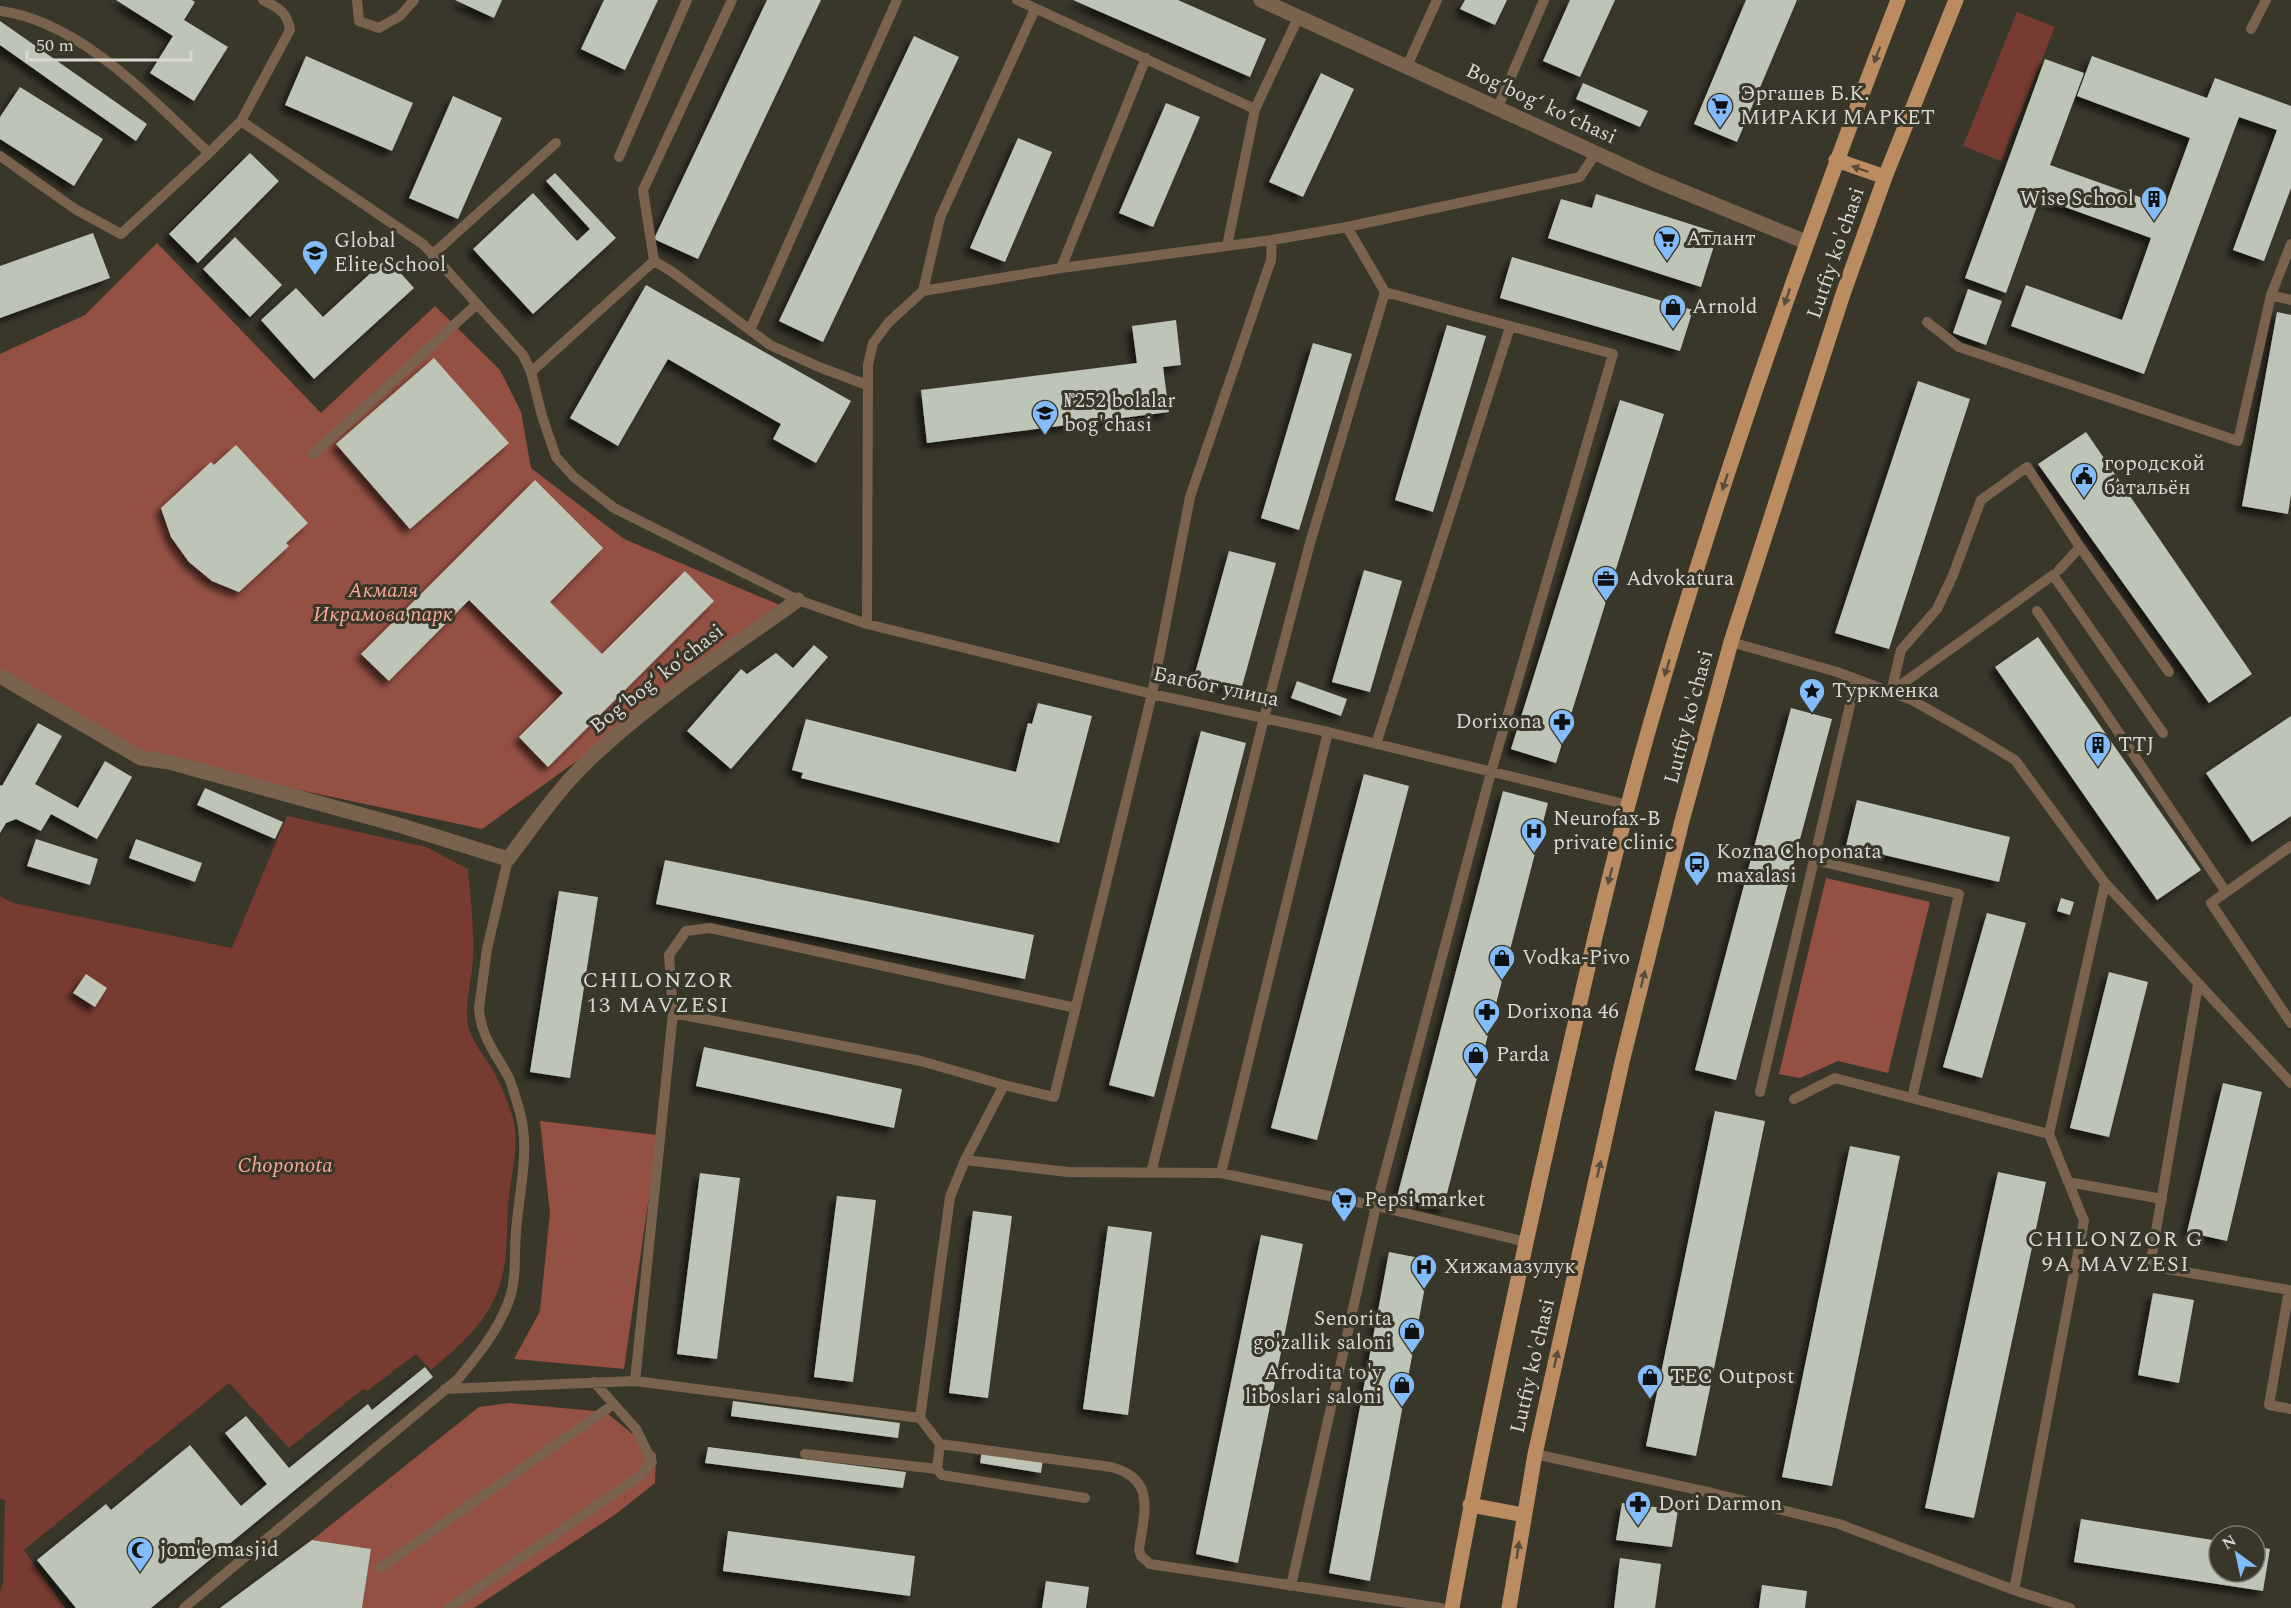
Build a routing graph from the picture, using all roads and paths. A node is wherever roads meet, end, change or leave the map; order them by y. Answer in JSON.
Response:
{"nodes":[{"id":1,"x":263,"y":0,"type":"edge"},
{"id":2,"x":357,"y":0,"type":"edge"},
{"id":3,"x":414,"y":0,"type":"edge"},
{"id":4,"x":687,"y":0,"type":"edge"},
{"id":5,"x":732,"y":0,"type":"edge"},
{"id":6,"x":897,"y":0,"type":"edge"},
{"id":7,"x":1017,"y":0,"type":"edge"},
{"id":8,"x":1261,"y":0,"type":"edge"},
{"id":9,"x":1437,"y":0,"type":"edge"},
{"id":10,"x":1544,"y":0,"type":"edge"},
{"id":11,"x":1899,"y":0,"type":"edge"},
{"id":12,"x":1956,"y":0,"type":"edge"},
{"id":13,"x":2266,"y":0,"type":"edge"},
{"id":14,"x":1035,"y":9,"type":"junction"},
{"id":15,"x":0,"y":11,"type":"edge"},
{"id":16,"x":1298,"y":18,"type":"junction"},
{"id":17,"x":2251,"y":29,"type":"dead end"},
{"id":18,"x":1146,"y":58,"type":"junction"},
{"id":19,"x":1407,"y":66,"type":"junction"},
{"id":20,"x":1498,"y":107,"type":"junction"},
{"id":21,"x":1255,"y":110,"type":"junction"},
{"id":22,"x":241,"y":121,"type":"junction"},
{"id":23,"x":556,"y":143,"type":"dead end"},
{"id":24,"x":209,"y":153,"type":"junction"},
{"id":25,"x":1596,"y":153,"type":"junction"},
{"id":26,"x":0,"y":156,"type":"edge"},
{"id":27,"x":620,"y":157,"type":"dead end"},
{"id":28,"x":1836,"y":160,"type":"junction"},
{"id":29,"x":1885,"y":177,"type":"junction"},
{"id":30,"x":1347,"y":227,"type":"junction"},
{"id":31,"x":1272,"y":240,"type":"junction"},
{"id":32,"x":1806,"y":242,"type":"junction"},
{"id":33,"x":2291,"y":244,"type":"edge"},
{"id":34,"x":1227,"y":246,"type":"junction"},
{"id":35,"x":432,"y":255,"type":"junction"},
{"id":36,"x":654,"y":261,"type":"junction"},
{"id":37,"x":1061,"y":268,"type":"junction"},
{"id":38,"x":923,"y":291,"type":"junction"},
{"id":39,"x":1385,"y":292,"type":"junction"},
{"id":40,"x":2271,"y":295,"type":"junction"},
{"id":41,"x":2291,"y":300,"type":"edge"},
{"id":42,"x":477,"y":304,"type":"junction"},
{"id":43,"x":1927,"y":322,"type":"dead end"},
{"id":44,"x":1510,"y":327,"type":"junction"},
{"id":45,"x":750,"y":330,"type":"junction"},
{"id":46,"x":531,"y":372,"type":"junction"},
{"id":47,"x":867,"y":385,"type":"junction"},
{"id":48,"x":313,"y":454,"type":"dead end"},
{"id":49,"x":2080,"y":547,"type":"junction"},
{"id":50,"x":2059,"y":570,"type":"dead end"},
{"id":51,"x":798,"y":600,"type":"junction"},
{"id":52,"x":2037,"y":611,"type":"dead end"},
{"id":53,"x":867,"y":624,"type":"junction"},
{"id":54,"x":1731,"y":642,"type":"junction"},
{"id":55,"x":2169,"y":672,"type":"dead end"},
{"id":56,"x":0,"y":676,"type":"edge"},
{"id":57,"x":1856,"y":679,"type":"junction"},
{"id":58,"x":1891,"y":692,"type":"junction"},
{"id":59,"x":1152,"y":694,"type":"junction"},
{"id":60,"x":1264,"y":718,"type":"junction"},
{"id":61,"x":1328,"y":732,"type":"junction"},
{"id":62,"x":2163,"y":733,"type":"dead end"},
{"id":63,"x":1376,"y":744,"type":"junction"},
{"id":64,"x":1491,"y":772,"type":"junction"},
{"id":65,"x":1628,"y":804,"type":"junction"},
{"id":66,"x":2291,"y":846,"type":"edge"},
{"id":67,"x":508,"y":859,"type":"junction"},
{"id":68,"x":1814,"y":860,"type":"junction"},
{"id":69,"x":2105,"y":883,"type":"junction"},
{"id":70,"x":2226,"y":892,"type":"junction"},
{"id":71,"x":2198,"y":985,"type":"junction"},
{"id":72,"x":1076,"y":1008,"type":"junction"},
{"id":73,"x":673,"y":1013,"type":"junction"},
{"id":74,"x":2291,"y":1023,"type":"edge"},
{"id":75,"x":2291,"y":1083,"type":"edge"},
{"id":76,"x":1004,"y":1085,"type":"junction"},
{"id":77,"x":1760,"y":1092,"type":"dead end"},
{"id":78,"x":1912,"y":1098,"type":"junction"},
{"id":79,"x":1794,"y":1099,"type":"dead end"},
{"id":80,"x":2049,"y":1134,"type":"junction"},
{"id":81,"x":965,"y":1160,"type":"junction"},
{"id":82,"x":1150,"y":1173,"type":"junction"},
{"id":83,"x":1221,"y":1173,"type":"junction"},
{"id":84,"x":2068,"y":1182,"type":"junction"},
{"id":85,"x":2162,"y":1199,"type":"junction"},
{"id":86,"x":1376,"y":1206,"type":"junction"},
{"id":87,"x":1526,"y":1242,"type":"junction"},
{"id":88,"x":2290,"y":1286,"type":"edge"},
{"id":89,"x":635,"y":1381,"type":"junction"},
{"id":90,"x":594,"y":1382,"type":"junction"},
{"id":91,"x":445,"y":1389,"type":"junction"},
{"id":92,"x":614,"y":1404,"type":"junction"},
{"id":93,"x":2291,"y":1409,"type":"edge"},
{"id":94,"x":920,"y":1418,"type":"junction"},
{"id":95,"x":940,"y":1443,"type":"junction"},
{"id":96,"x":804,"y":1454,"type":"dead end"},
{"id":97,"x":1535,"y":1454,"type":"junction"},
{"id":98,"x":937,"y":1469,"type":"junction"},
{"id":99,"x":1085,"y":1498,"type":"dead end"},
{"id":100,"x":1470,"y":1505,"type":"junction"},
{"id":101,"x":1524,"y":1515,"type":"junction"},
{"id":102,"x":380,"y":1568,"type":"dead end"},
{"id":103,"x":1291,"y":1586,"type":"junction"},
{"id":104,"x":2014,"y":1590,"type":"junction"},
{"id":105,"x":2034,"y":1602,"type":"edge"},
{"id":106,"x":184,"y":1608,"type":"edge"},
{"id":107,"x":449,"y":1608,"type":"edge"},
{"id":108,"x":1442,"y":1608,"type":"edge"},
{"id":109,"x":1452,"y":1608,"type":"edge"},
{"id":110,"x":1509,"y":1608,"type":"edge"},
{"id":111,"x":2070,"y":1608,"type":"edge"}],
"edges":[{"from":1,"to":22,"type":"lane"},
{"from":2,"to":3,"type":"lane"},
{"from":4,"to":27,"type":"lane"},
{"from":5,"to":36,"type":"lane"},
{"from":6,"to":45,"type":"lane"},
{"from":7,"to":14,"type":"lane"},
{"from":8,"to":16,"type":"street","name":"Bogʻbogʻ koʻchasi"},
{"from":9,"to":19,"type":"lane"},
{"from":10,"to":20,"type":"lane"},
{"from":11,"to":28,"type":"main road","name":"Lutfiy ko'chasi","one_way":true},
{"from":12,"to":29,"type":"main road","name":"Lutfiy ko'chasi"},
{"from":13,"to":17,"type":"lane"},
{"from":14,"to":18,"type":"lane"},
{"from":14,"to":38,"type":"lane"},
{"from":15,"to":24,"type":"lane"},
{"from":16,"to":19,"type":"street","name":"Bogʻbogʻ koʻchasi"},
{"from":16,"to":21,"type":"lane"},
{"from":18,"to":21,"type":"lane"},
{"from":18,"to":37,"type":"lane"},
{"from":19,"to":20,"type":"street","name":"Bogʻbogʻ koʻchasi"},
{"from":20,"to":25,"type":"street","name":"Bogʻbogʻ koʻchasi"},
{"from":21,"to":34,"type":"lane"},
{"from":22,"to":24,"type":"lane"},
{"from":22,"to":35,"type":"lane","name":"Багбог улица"},
{"from":23,"to":35,"type":"lane"},
{"from":24,"to":26,"type":"lane"},
{"from":25,"to":30,"type":"lane"},
{"from":25,"to":32,"type":"street","name":"Bogʻbogʻ koʻchasi"},
{"from":29,"to":28,"type":"main road","one_way":true},
{"from":28,"to":32,"type":"main road","name":"Lutfiy ko'chasi"},
{"from":29,"to":54,"type":"main road","name":"Lutfiy ko'chasi"},
{"from":30,"to":31,"type":"lane"},
{"from":30,"to":39,"type":"lane"},
{"from":31,"to":34,"type":"lane"},
{"from":31,"to":59,"type":"lane"},
{"from":32,"to":65,"type":"main road","name":"Lutfiy ko'chasi","one_way":true},
{"from":33,"to":40,"type":"lane"},
{"from":34,"to":37,"type":"lane"},
{"from":35,"to":42,"type":"lane","name":"Багбог улица"},
{"from":36,"to":45,"type":"lane"},
{"from":36,"to":46,"type":"lane"},
{"from":37,"to":38,"type":"lane"},
{"from":38,"to":47,"type":"lane"},
{"from":39,"to":44,"type":"lane"},
{"from":39,"to":60,"type":"lane"},
{"from":40,"to":41,"type":"lane"},
{"from":40,"to":43,"type":"lane"},
{"from":42,"to":46,"type":"lane","name":"Багбог улица"},
{"from":42,"to":48,"type":"lane"},
{"from":44,"to":63,"type":"lane"},
{"from":44,"to":64,"type":"lane"},
{"from":45,"to":47,"type":"lane"},
{"from":46,"to":51,"type":"lane","name":"Багбог улица"},
{"from":47,"to":53,"type":"lane"},
{"from":49,"to":50,"type":"lane"},
{"from":49,"to":55,"type":"lane"},
{"from":49,"to":58,"type":"lane"},
{"from":51,"to":53,"type":"lane","name":"Багбог улица"},
{"from":51,"to":67,"type":"street","name":"Bogʻbogʻ koʻchasi"},
{"from":52,"to":70,"type":"lane"},
{"from":53,"to":59,"type":"lane","name":"Багбог улица"},
{"from":54,"to":57,"type":"lane"},
{"from":97,"to":54,"type":"main road","name":"Lutfiy ko'chasi","one_way":true},
{"from":56,"to":67,"type":"street"},
{"from":57,"to":58,"type":"lane"},
{"from":57,"to":68,"type":"lane"},
{"from":58,"to":62,"type":"lane"},
{"from":58,"to":69,"type":"lane"},
{"from":59,"to":60,"type":"lane","name":"Багбог улица"},
{"from":59,"to":72,"type":"lane"},
{"from":60,"to":61,"type":"lane","name":"Багбог улица"},
{"from":60,"to":82,"type":"lane"},
{"from":61,"to":63,"type":"lane","name":"Багбог улица"},
{"from":61,"to":83,"type":"lane"},
{"from":63,"to":64,"type":"lane","name":"Багбог улица"},
{"from":64,"to":65,"type":"lane","name":"Багбог улица"},
{"from":64,"to":86,"type":"lane"},
{"from":65,"to":87,"type":"main road","name":"Lutfiy ko'chasi","one_way":true},
{"from":66,"to":70,"type":"lane"},
{"from":67,"to":91,"type":"lane"},
{"from":68,"to":77,"type":"lane"},
{"from":68,"to":78,"type":"lane"},
{"from":69,"to":71,"type":"lane"},
{"from":69,"to":80,"type":"lane"},
{"from":70,"to":74,"type":"lane"},
{"from":71,"to":75,"type":"lane"},
{"from":71,"to":85,"type":"lane"},
{"from":72,"to":73,"type":"lane"},
{"from":72,"to":76,"type":"lane"},
{"from":73,"to":76,"type":"lane"},
{"from":73,"to":89,"type":"lane"},
{"from":76,"to":81,"type":"lane"},
{"from":78,"to":79,"type":"lane"},
{"from":78,"to":80,"type":"lane"},
{"from":80,"to":84,"type":"lane"},
{"from":81,"to":82,"type":"lane"},
{"from":81,"to":94,"type":"lane"},
{"from":82,"to":83,"type":"lane"},
{"from":83,"to":86,"type":"lane"},
{"from":84,"to":85,"type":"lane"},
{"from":84,"to":104,"type":"lane"},
{"from":85,"to":88,"type":"lane"},
{"from":86,"to":87,"type":"lane"},
{"from":86,"to":103,"type":"lane"},
{"from":87,"to":100,"type":"main road","name":"Lutfiy ko'chasi"},
{"from":88,"to":93,"type":"lane"},
{"from":89,"to":90,"type":"lane"},
{"from":89,"to":94,"type":"lane"},
{"from":90,"to":91,"type":"lane"},
{"from":90,"to":92,"type":"lane"},
{"from":91,"to":106,"type":"lane"},
{"from":92,"to":102,"type":"lane"},
{"from":92,"to":107,"type":"lane"},
{"from":94,"to":95,"type":"lane"},
{"from":95,"to":98,"type":"lane"},
{"from":95,"to":103,"type":"lane"},
{"from":96,"to":98,"type":"lane"},
{"from":97,"to":101,"type":"main road","name":"Lutfiy ko'chasi"},
{"from":97,"to":104,"type":"lane"},
{"from":98,"to":99,"type":"lane"},
{"from":100,"to":101,"type":"main road"},
{"from":100,"to":109,"type":"main road","name":"Lutfiy ko'chasi"},
{"from":110,"to":101,"type":"main road","name":"Lutfiy ko'chasi","one_way":true},
{"from":103,"to":108,"type":"lane"},
{"from":104,"to":105,"type":"lane"},
{"from":105,"to":111,"type":"lane"}]}
